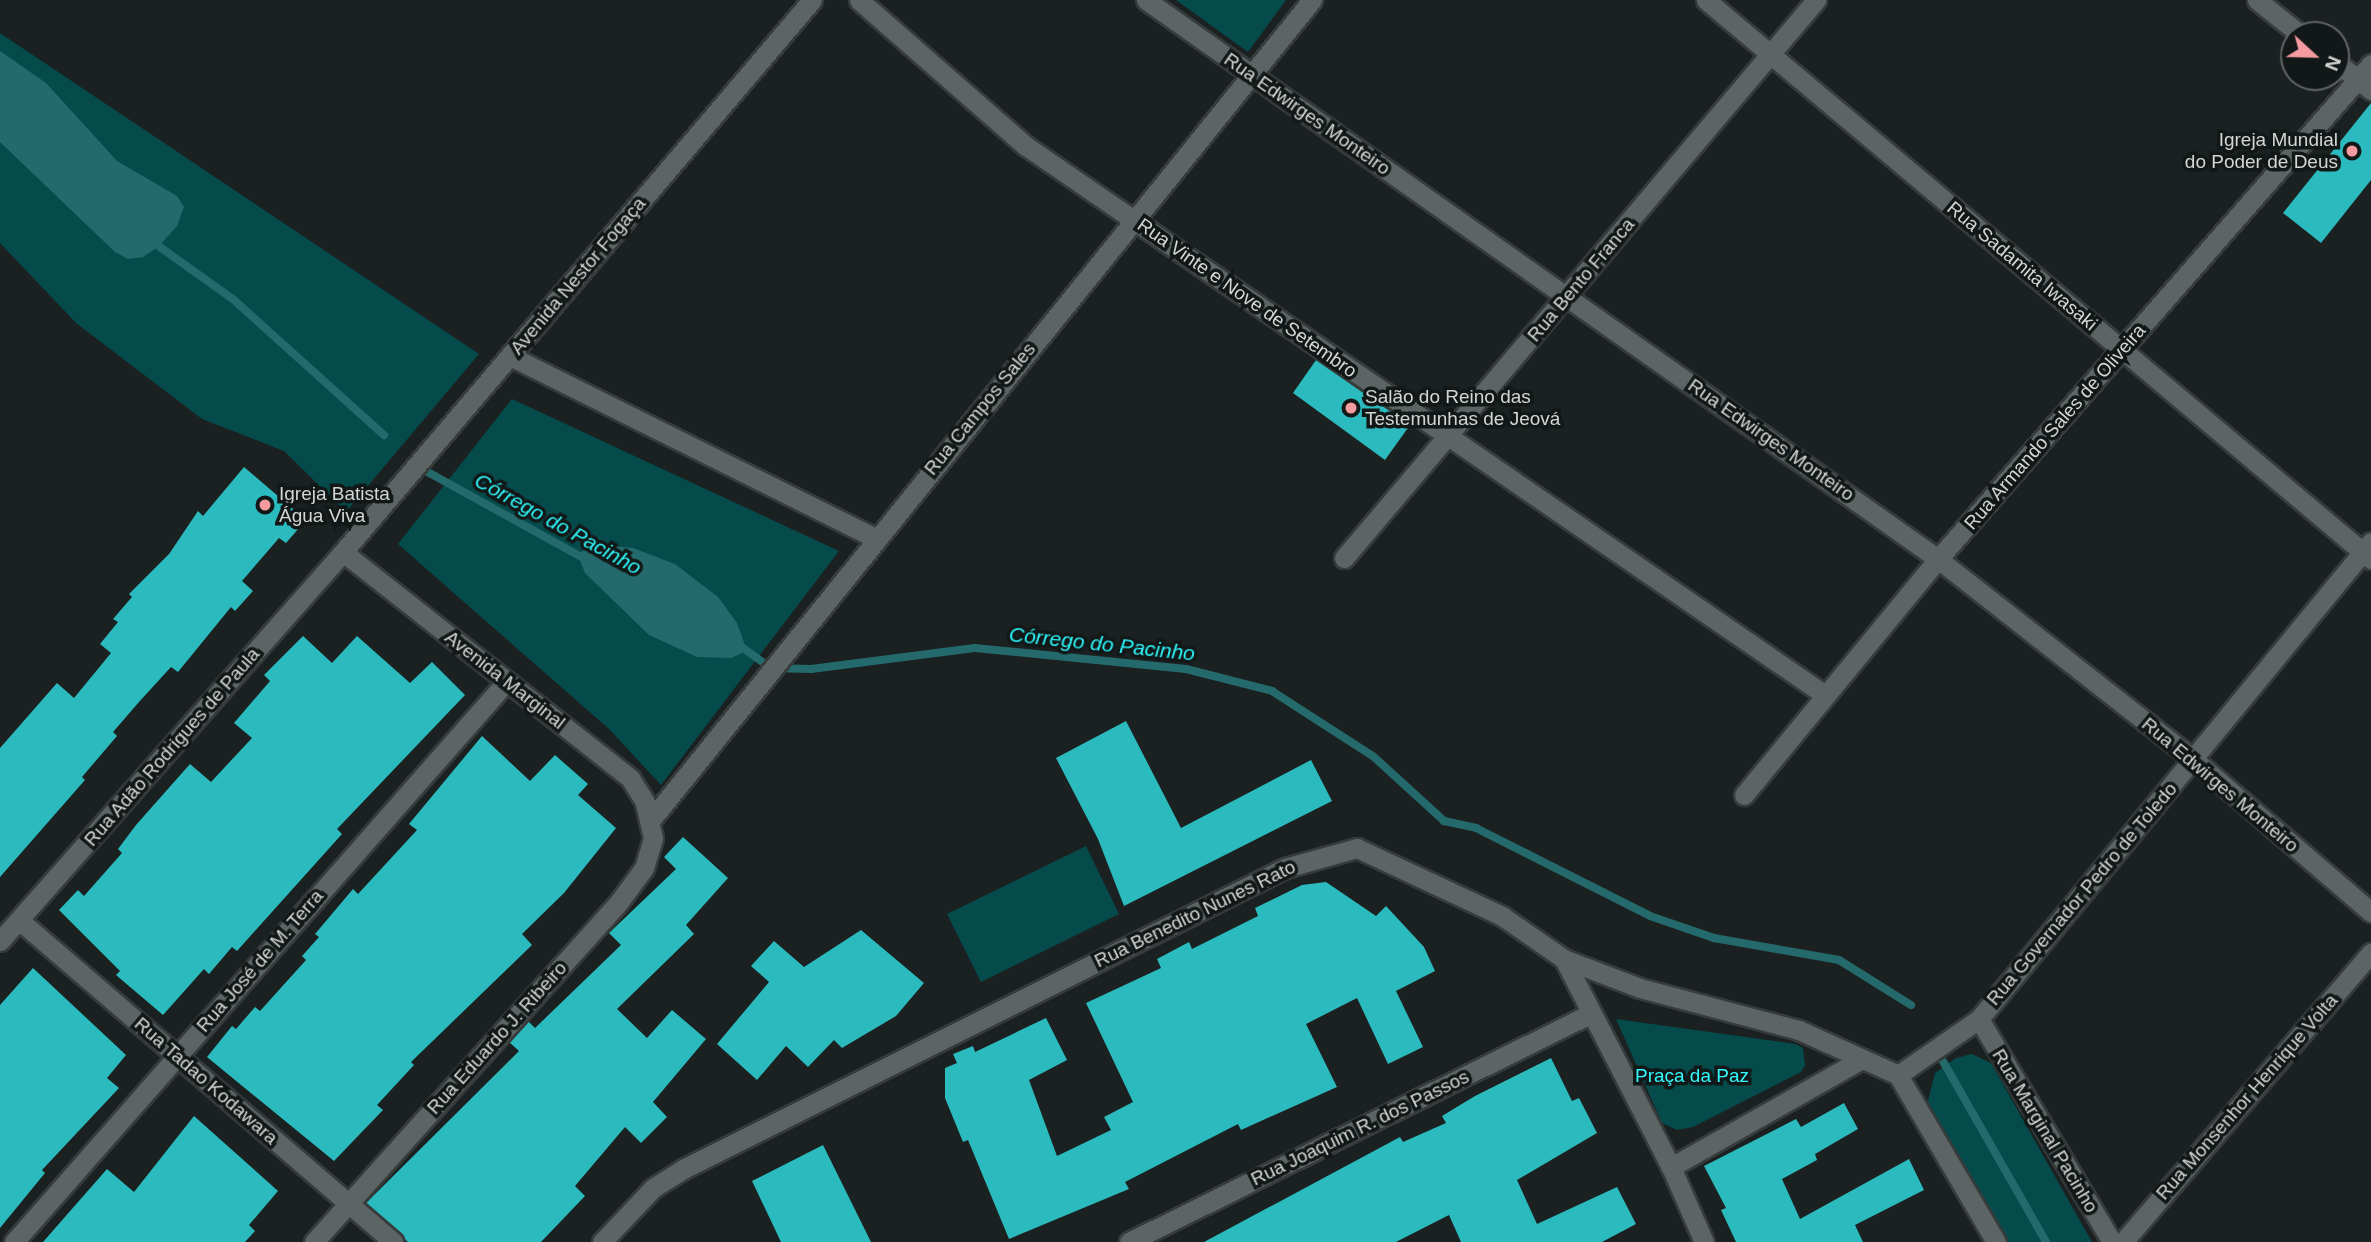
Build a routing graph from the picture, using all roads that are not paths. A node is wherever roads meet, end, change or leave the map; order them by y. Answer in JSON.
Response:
{"nodes":[{"id":1,"x":813,"y":0,"type":"edge"},
{"id":2,"x":859,"y":0,"type":"edge"},
{"id":3,"x":1146,"y":0,"type":"edge"},
{"id":4,"x":1312,"y":0,"type":"edge"},
{"id":5,"x":1706,"y":0,"type":"edge"},
{"id":6,"x":1816,"y":0,"type":"edge"},
{"id":7,"x":2257,"y":0,"type":"edge"},
{"id":8,"x":2283,"y":21,"type":"edge"},
{"id":9,"x":1770,"y":55,"type":"junction"},
{"id":10,"x":2371,"y":64,"type":"edge"},
{"id":11,"x":2350,"y":73,"type":"edge"},
{"id":12,"x":1251,"y":76,"type":"junction"},
{"id":13,"x":2365,"y":85,"type":"edge"},
{"id":14,"x":1135,"y":220,"type":"junction"},
{"id":15,"x":1567,"y":296,"type":"junction"},
{"id":16,"x":2123,"y":350,"type":"junction"},
{"id":17,"x":510,"y":356,"type":"junction"},
{"id":18,"x":1447,"y":436,"type":"junction"},
{"id":19,"x":875,"y":538,"type":"junction"},
{"id":20,"x":2368,"y":551,"type":"edge"},
{"id":21,"x":343,"y":552,"type":"junction"},
{"id":22,"x":1344,"y":558,"type":"dead end"},
{"id":23,"x":1938,"y":559,"type":"junction"},
{"id":24,"x":506,"y":682,"type":"junction"},
{"id":25,"x":1825,"y":695,"type":"junction"},
{"id":26,"x":2193,"y":759,"type":"junction"},
{"id":27,"x":1744,"y":795,"type":"dead end"},
{"id":28,"x":650,"y":821,"type":"junction"},
{"id":29,"x":2371,"y":912,"type":"edge"},
{"id":30,"x":19,"y":920,"type":"junction"},
{"id":31,"x":0,"y":941,"type":"edge"},
{"id":32,"x":2371,"y":953,"type":"edge"},
{"id":33,"x":1564,"y":959,"type":"junction"},
{"id":34,"x":1590,"y":1014,"type":"junction"},
{"id":35,"x":1979,"y":1019,"type":"junction"},
{"id":36,"x":178,"y":1055,"type":"junction"},
{"id":37,"x":1862,"y":1059,"type":"junction"},
{"id":38,"x":1898,"y":1075,"type":"junction"},
{"id":39,"x":1671,"y":1167,"type":"junction"},
{"id":40,"x":348,"y":1204,"type":"junction"},
{"id":41,"x":15,"y":1242,"type":"edge"},
{"id":42,"x":314,"y":1242,"type":"edge"},
{"id":43,"x":393,"y":1242,"type":"edge"},
{"id":44,"x":602,"y":1242,"type":"edge"},
{"id":45,"x":1129,"y":1242,"type":"edge"},
{"id":46,"x":1704,"y":1242,"type":"edge"},
{"id":47,"x":1996,"y":1242,"type":"edge"},
{"id":48,"x":2112,"y":1242,"type":"edge"},
{"id":49,"x":2123,"y":1242,"type":"edge"}],
"edges":[{"from":1,"to":17,"type":"street","name":"Avenida Nestor Fogaça"},
{"from":2,"to":14,"type":"street","name":"Rua Vinte e Nove de Setembro"},
{"from":3,"to":12,"type":"street","name":"Rua Edwirges Monteiro"},
{"from":4,"to":12,"type":"street","name":"Rua Campos Sales"},
{"from":5,"to":9,"type":"street","name":"Rua Sadamita Iwasaki"},
{"from":6,"to":9,"type":"street","name":"Rua Bento Franca"},
{"from":7,"to":8,"type":"street"},
{"from":9,"to":15,"type":"street","name":"Rua Bento Franca"},
{"from":9,"to":16,"type":"street","name":"Rua Sadamita Iwasaki"},
{"from":10,"to":13,"type":"street","name":"Rua Armando Sales de Oliveira"},
{"from":11,"to":13,"type":"street"},
{"from":12,"to":14,"type":"street","name":"Rua Campos Sales"},
{"from":12,"to":15,"type":"street","name":"Rua Edwirges Monteiro"},
{"from":13,"to":16,"type":"street","name":"Rua Armando Sales de Oliveira"},
{"from":14,"to":18,"type":"street","name":"Rua Vinte e Nove de Setembro"},
{"from":14,"to":19,"type":"street","name":"Rua Campos Sales"},
{"from":15,"to":18,"type":"street","name":"Rua Bento Franca"},
{"from":15,"to":23,"type":"street","name":"Rua Edwirges Monteiro"},
{"from":16,"to":20,"type":"street","name":"Rua Sadamita Iwasaki"},
{"from":16,"to":23,"type":"street","name":"Rua Armando Sales de Oliveira"},
{"from":17,"to":19,"type":"street"},
{"from":17,"to":21,"type":"street","name":"Avenida Nestor Fogaça"},
{"from":18,"to":22,"type":"street","name":"Rua Bento Franca"},
{"from":18,"to":25,"type":"street","name":"Rua Vinte e Nove de Setembro"},
{"from":19,"to":28,"type":"street","name":"Rua Campos Sales"},
{"from":20,"to":26,"type":"street","name":"Rua Governador Pedro de Toledo"},
{"from":21,"to":24,"type":"street","name":"Avenida Marginal"},
{"from":21,"to":30,"type":"street","name":"Rua Adão Rodrigues de Paula"},
{"from":23,"to":25,"type":"street","name":"Rua Armando Sales de Oliveira"},
{"from":23,"to":26,"type":"street","name":"Rua Edwirges Monteiro"},
{"from":24,"to":28,"type":"street","name":"Avenida Marginal"},
{"from":24,"to":36,"type":"street","name":"Rua José de M. Terra"},
{"from":25,"to":27,"type":"street","name":"Rua Armando Sales de Oliveira"},
{"from":26,"to":29,"type":"street","name":"Rua Edwirges Monteiro"},
{"from":26,"to":35,"type":"street","name":"Rua Governador Pedro de Toledo"},
{"from":28,"to":40,"type":"street","name":"Rua Eduardo J. Ribeiro"},
{"from":30,"to":31,"type":"street","name":"Rua Adão Rodrigues de Paula"},
{"from":30,"to":36,"type":"street","name":"Rua Tadao Kodawara"},
{"from":32,"to":49,"type":"street","name":"Rua Monsenhor Henrique Volta"},
{"from":33,"to":34,"type":"street"},
{"from":33,"to":37,"type":"street","name":"Rua Benedito Nunes Rato"},
{"from":33,"to":44,"type":"street","name":"Rua Benedito Nunes Rato"},
{"from":34,"to":39,"type":"street"},
{"from":34,"to":45,"type":"street","name":"Rua Joaquim R. dos Passos"},
{"from":35,"to":38,"type":"street","name":"Rua Governador Pedro de Toledo"},
{"from":35,"to":48,"type":"street","name":"Rua Marginal Pacinho"},
{"from":36,"to":40,"type":"street","name":"Rua Tadao Kodawara"},
{"from":36,"to":41,"type":"street","name":"Rua José de M. Terra"},
{"from":37,"to":38,"type":"street","name":"Rua Benedito Nunes Rato"},
{"from":37,"to":39,"type":"street"},
{"from":38,"to":47,"type":"street"},
{"from":39,"to":46,"type":"street"},
{"from":40,"to":42,"type":"street","name":"Rua Eduardo J. Ribeiro"},
{"from":40,"to":43,"type":"street","name":"Rua Tadao Kodawara"}]}
